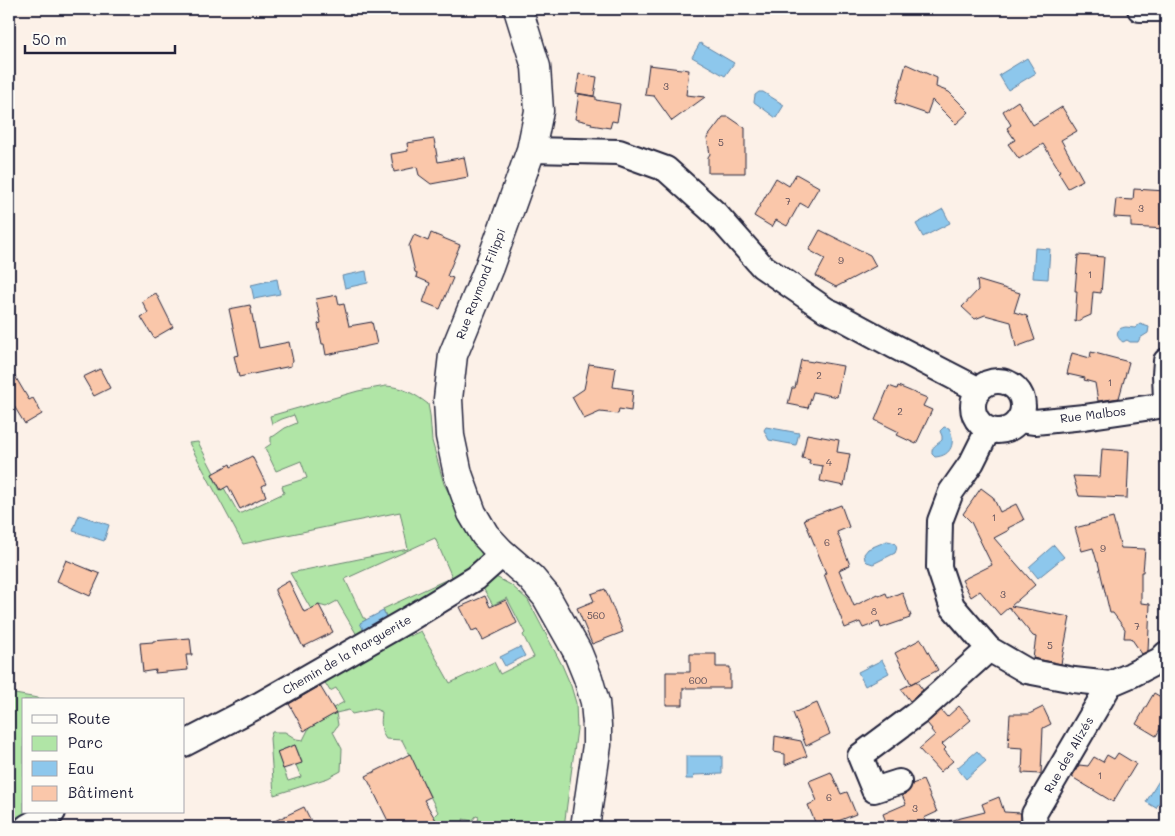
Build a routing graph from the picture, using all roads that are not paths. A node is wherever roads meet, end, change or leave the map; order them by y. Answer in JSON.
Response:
{"nodes":[{"id":1,"x":518,"y":9,"type":"edge"},
{"id":2,"x":1140,"y":9,"type":"edge"},
{"id":3,"x":1166,"y":9,"type":"edge"},
{"id":4,"x":531,"y":150,"type":"junction"},
{"id":5,"x":1166,"y":361,"type":"edge"},
{"id":6,"x":979,"y":390,"type":"junction"},
{"id":7,"x":1166,"y":400,"type":"edge"},
{"id":8,"x":1166,"y":405,"type":"edge"},
{"id":9,"x":1020,"y":420,"type":"junction"},
{"id":10,"x":988,"y":430,"type":"junction"},
{"id":11,"x":501,"y":552,"type":"junction"},
{"id":12,"x":989,"y":650,"type":"junction"},
{"id":13,"x":1166,"y":654,"type":"edge"},
{"id":14,"x":1110,"y":684,"type":"junction"},
{"id":15,"x":185,"y":743,"type":"edge"},
{"id":16,"x":898,"y":782,"type":"dead end"},
{"id":17,"x":50,"y":814,"type":"edge"},
{"id":18,"x":27,"y":827,"type":"edge"},
{"id":19,"x":585,"y":827,"type":"edge"},
{"id":20,"x":1035,"y":827,"type":"edge"}],
"edges":[{"from":1,"to":4,"type":"street","name":"Rue Raymond Filippi"},
{"from":2,"to":3,"type":"street"},
{"from":4,"to":6,"type":"street"},
{"from":4,"to":11,"type":"street","name":"Rue Raymond Filippi"},
{"from":5,"to":7,"type":"street"},
{"from":6,"to":9,"type":"street"},
{"from":6,"to":10,"type":"street"},
{"from":8,"to":9,"type":"street","name":"Rue Malbos"},
{"from":9,"to":10,"type":"street"},
{"from":10,"to":12,"type":"street"},
{"from":11,"to":15,"type":"street","name":"Chemin de la Marguerite"},
{"from":11,"to":19,"type":"street","name":"Rue Raymond Filippi"},
{"from":12,"to":14,"type":"street"},
{"from":12,"to":16,"type":"street"},
{"from":13,"to":14,"type":"street"},
{"from":14,"to":20,"type":"street","name":"Rue des Alizés"},
{"from":17,"to":18,"type":"street"}]}
